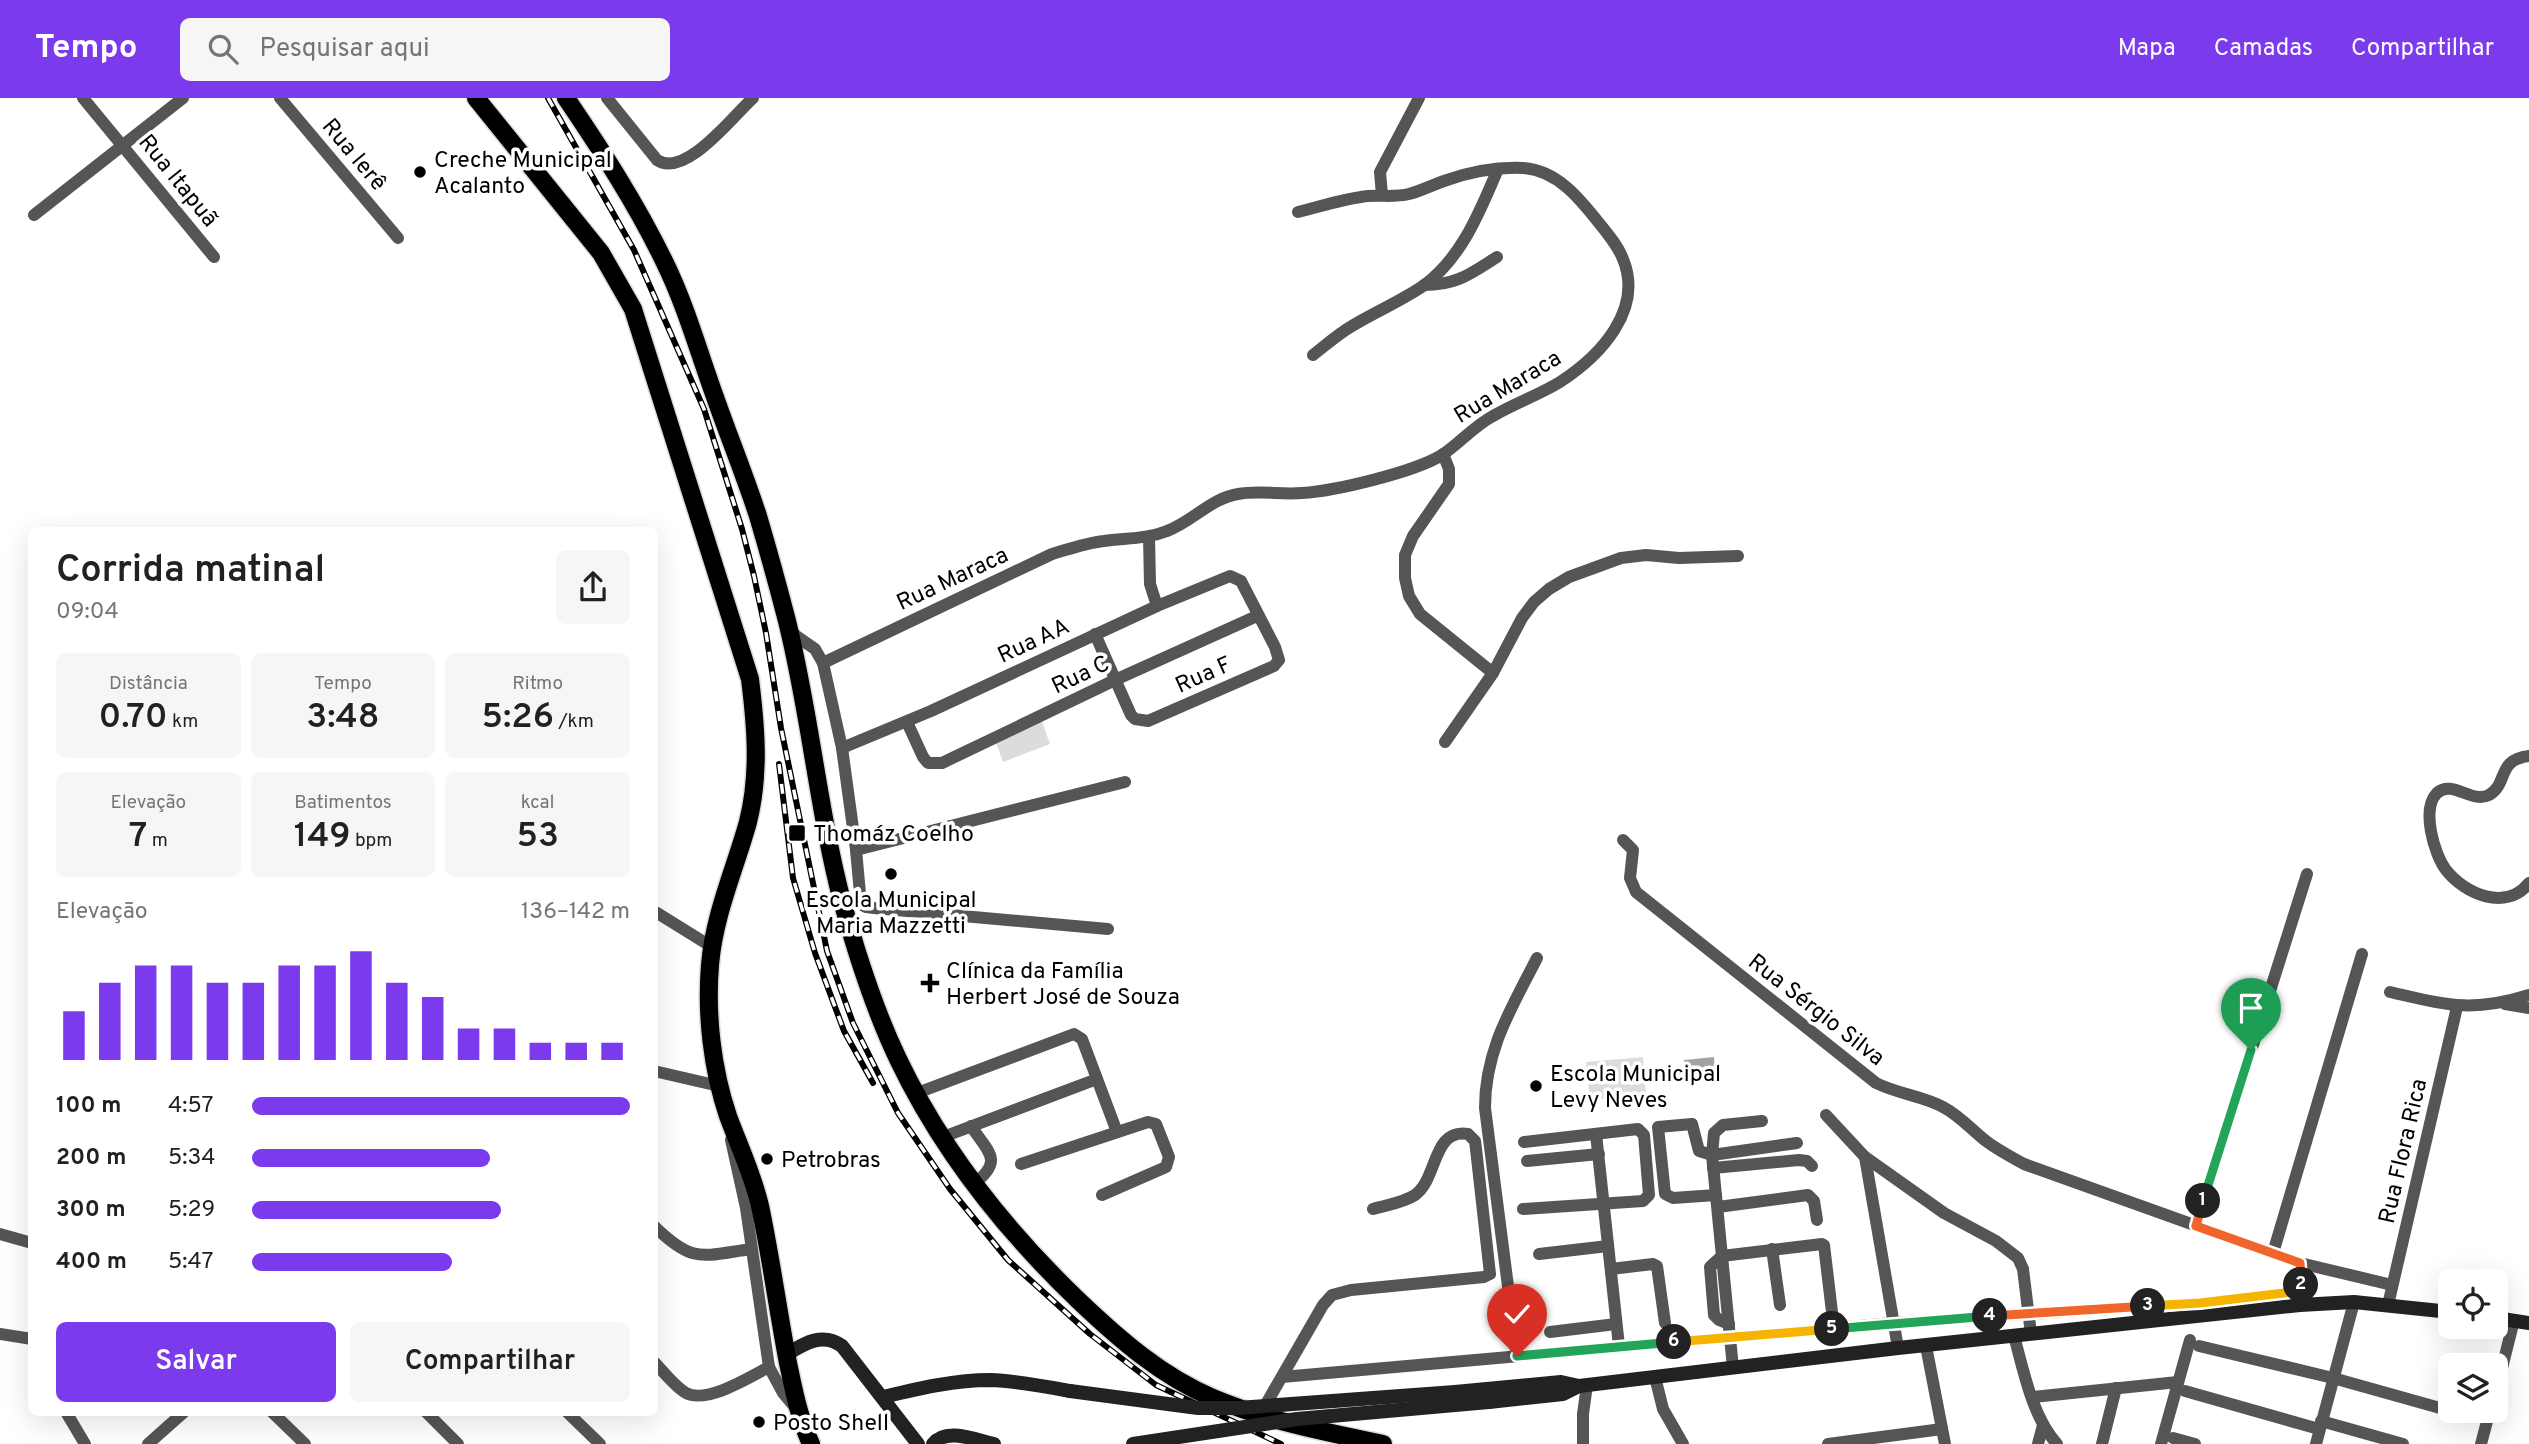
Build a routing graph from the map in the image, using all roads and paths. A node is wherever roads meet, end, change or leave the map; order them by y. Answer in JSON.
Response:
{"nodes":[{"id":1,"x":83,"y":98,"type":"edge"},
{"id":2,"x":183,"y":98,"type":"edge"},
{"id":3,"x":279,"y":98,"type":"edge"},
{"id":4,"x":476,"y":98,"type":"edge"},
{"id":5,"x":566,"y":98,"type":"edge"},
{"id":6,"x":607,"y":98,"type":"edge"},
{"id":7,"x":753,"y":98,"type":"edge"},
{"id":8,"x":1419,"y":98,"type":"edge"},
{"id":9,"x":125,"y":146,"type":"junction"},
{"id":10,"x":1498,"y":169,"type":"junction"},
{"id":11,"x":1382,"y":195,"type":"junction"},
{"id":12,"x":1298,"y":212,"type":"dead end"},
{"id":13,"x":34,"y":215,"type":"dead end"},
{"id":14,"x":397,"y":238,"type":"dead end"},
{"id":15,"x":214,"y":257,"type":"dead end"},
{"id":16,"x":1497,"y":257,"type":"dead end"},
{"id":17,"x":1424,"y":285,"type":"junction"},
{"id":18,"x":1313,"y":355,"type":"dead end"},
{"id":19,"x":1443,"y":454,"type":"junction"},
{"id":20,"x":1149,"y":537,"type":"junction"},
{"id":21,"x":1738,"y":556,"type":"dead end"},
{"id":22,"x":1157,"y":606,"type":"junction"},
{"id":23,"x":1257,"y":616,"type":"junction"},
{"id":24,"x":789,"y":631,"type":"junction"},
{"id":25,"x":1095,"y":635,"type":"junction"},
{"id":26,"x":823,"y":663,"type":"junction"},
{"id":27,"x":1493,"y":673,"type":"junction"},
{"id":28,"x":1115,"y":680,"type":"junction"},
{"id":29,"x":907,"y":722,"type":"junction"},
{"id":30,"x":1445,"y":742,"type":"dead end"},
{"id":31,"x":842,"y":748,"type":"junction"},
{"id":32,"x":2529,"y":756,"type":"edge"},
{"id":33,"x":1125,"y":782,"type":"dead end"},
{"id":34,"x":1623,"y":840,"type":"dead end"},
{"id":35,"x":856,"y":850,"type":"junction"},
{"id":36,"x":2307,"y":874,"type":"dead end"},
{"id":37,"x":2529,"y":883,"type":"edge"},
{"id":38,"x":658,"y":913,"type":"edge"},
{"id":39,"x":1108,"y":929,"type":"dead end"},
{"id":40,"x":712,"y":947,"type":"junction"},
{"id":41,"x":2362,"y":954,"type":"dead end"},
{"id":42,"x":1537,"y":958,"type":"dead end"},
{"id":43,"x":2390,"y":992,"type":"dead end"},
{"id":44,"x":2529,"y":995,"type":"edge"},
{"id":45,"x":2502,"y":1003,"type":"junction"},
{"id":46,"x":2457,"y":1007,"type":"junction"},
{"id":47,"x":2529,"y":1008,"type":"edge"},
{"id":48,"x":658,"y":1072,"type":"edge"},
{"id":49,"x":1097,"y":1079,"type":"junction"},
{"id":50,"x":719,"y":1086,"type":"junction"},
{"id":51,"x":917,"y":1093,"type":"junction"},
{"id":52,"x":1826,"y":1115,"type":"dead end"},
{"id":53,"x":728,"y":1116,"type":"junction"},
{"id":54,"x":1762,"y":1121,"type":"dead end"},
{"id":55,"x":971,"y":1126,"type":"junction"},
{"id":56,"x":1117,"y":1132,"type":"junction"},
{"id":57,"x":1596,"y":1134,"type":"junction"},
{"id":58,"x":943,"y":1137,"type":"junction"},
{"id":59,"x":1524,"y":1142,"type":"dead end"},
{"id":60,"x":1797,"y":1143,"type":"dead end"},
{"id":61,"x":1599,"y":1154,"type":"junction"},
{"id":62,"x":1865,"y":1157,"type":"junction"},
{"id":63,"x":1527,"y":1161,"type":"dead end"},
{"id":64,"x":1712,"y":1162,"type":"junction"},
{"id":65,"x":1021,"y":1164,"type":"dead end"},
{"id":66,"x":1812,"y":1166,"type":"dead end"},
{"id":67,"x":975,"y":1183,"type":"junction"},
{"id":68,"x":1102,"y":1195,"type":"dead end"},
{"id":69,"x":1717,"y":1201,"type":"junction"},
{"id":70,"x":1604,"y":1202,"type":"junction"},
{"id":71,"x":1373,"y":1209,"type":"dead end"},
{"id":72,"x":1524,"y":1209,"type":"dead end"},
{"id":73,"x":1817,"y":1220,"type":"dead end"},
{"id":74,"x":2196,"y":1226,"type":"junction"},
{"id":75,"x":658,"y":1230,"type":"edge"},
{"id":76,"x":0,"y":1234,"type":"edge"},
{"id":77,"x":28,"y":1242,"type":"edge"},
{"id":78,"x":1608,"y":1246,"type":"junction"},
{"id":79,"x":751,"y":1249,"type":"junction"},
{"id":80,"x":1772,"y":1249,"type":"junction"},
{"id":81,"x":2273,"y":1253,"type":"junction"},
{"id":82,"x":1539,"y":1254,"type":"dead end"},
{"id":83,"x":1722,"y":1256,"type":"junction"},
{"id":84,"x":2300,"y":1263,"type":"junction"},
{"id":85,"x":1611,"y":1269,"type":"junction"},
{"id":86,"x":2392,"y":1284,"type":"junction"},
{"id":87,"x":2301,"y":1298,"type":"junction"},
{"id":88,"x":2354,"y":1302,"type":"junction"},
{"id":89,"x":1780,"y":1305,"type":"dead end"},
{"id":90,"x":2388,"y":1305,"type":"junction"},
{"id":91,"x":2438,"y":1311,"type":"edge"},
{"id":92,"x":1832,"y":1312,"type":"dead end"},
{"id":93,"x":2028,"y":1313,"type":"junction"},
{"id":94,"x":2521,"y":1322,"type":"edge"},
{"id":95,"x":1665,"y":1323,"type":"dead end"},
{"id":96,"x":1893,"y":1323,"type":"junction"},
{"id":97,"x":1616,"y":1324,"type":"junction"},
{"id":98,"x":1729,"y":1331,"type":"junction"},
{"id":99,"x":1550,"y":1332,"type":"dead end"},
{"id":100,"x":0,"y":1334,"type":"edge"},
{"id":101,"x":2031,"y":1334,"type":"junction"},
{"id":102,"x":2014,"y":1336,"type":"junction"},
{"id":103,"x":28,"y":1338,"type":"edge"},
{"id":104,"x":1619,"y":1346,"type":"junction"},
{"id":105,"x":1926,"y":1346,"type":"junction"},
{"id":106,"x":1898,"y":1348,"type":"junction"},
{"id":107,"x":787,"y":1354,"type":"junction"},
{"id":108,"x":1517,"y":1356,"type":"junction"},
{"id":109,"x":2508,"y":1358,"type":"edge"},
{"id":110,"x":658,"y":1366,"type":"edge"},
{"id":111,"x":769,"y":1367,"type":"junction"},
{"id":112,"x":1733,"y":1368,"type":"junction"},
{"id":113,"x":1282,"y":1377,"type":"junction"},
{"id":114,"x":1655,"y":1377,"type":"junction"},
{"id":115,"x":2333,"y":1378,"type":"junction"},
{"id":116,"x":1583,"y":1386,"type":"junction"},
{"id":117,"x":2182,"y":1387,"type":"junction"},
{"id":118,"x":2116,"y":1388,"type":"junction"},
{"id":119,"x":883,"y":1397,"type":"junction"},
{"id":120,"x":2033,"y":1397,"type":"junction"},
{"id":121,"x":2438,"y":1407,"type":"edge"},
{"id":122,"x":1263,"y":1410,"type":"junction"},
{"id":123,"x":799,"y":1413,"type":"junction"},
{"id":124,"x":68,"y":1416,"type":"edge"},
{"id":125,"x":180,"y":1416,"type":"edge"},
{"id":126,"x":276,"y":1416,"type":"edge"},
{"id":127,"x":430,"y":1416,"type":"edge"},
{"id":128,"x":571,"y":1416,"type":"edge"},
{"id":129,"x":2487,"y":1423,"type":"edge"},
{"id":130,"x":2043,"y":1425,"type":"junction"},
{"id":131,"x":2320,"y":1425,"type":"junction"},
{"id":132,"x":1942,"y":1429,"type":"junction"},
{"id":133,"x":808,"y":1441,"type":"edge"},
{"id":134,"x":2167,"y":1441,"type":"edge"},
{"id":135,"x":86,"y":1444,"type":"edge"},
{"id":136,"x":148,"y":1444,"type":"edge"},
{"id":137,"x":305,"y":1444,"type":"edge"},
{"id":138,"x":458,"y":1444,"type":"edge"},
{"id":139,"x":600,"y":1444,"type":"edge"},
{"id":140,"x":918,"y":1444,"type":"edge"},
{"id":141,"x":933,"y":1444,"type":"edge"},
{"id":142,"x":994,"y":1444,"type":"edge"},
{"id":143,"x":1133,"y":1444,"type":"edge"},
{"id":144,"x":1383,"y":1444,"type":"edge"},
{"id":145,"x":1583,"y":1444,"type":"edge"},
{"id":146,"x":1682,"y":1444,"type":"edge"},
{"id":147,"x":1828,"y":1444,"type":"edge"},
{"id":148,"x":1945,"y":1444,"type":"edge"},
{"id":149,"x":2038,"y":1444,"type":"edge"},
{"id":150,"x":2057,"y":1444,"type":"edge"},
{"id":151,"x":2102,"y":1444,"type":"edge"},
{"id":152,"x":2195,"y":1444,"type":"edge"},
{"id":153,"x":2315,"y":1444,"type":"edge"},
{"id":154,"x":2403,"y":1444,"type":"edge"},
{"id":155,"x":2481,"y":1444,"type":"edge"}],
"edges":[{"from":1,"to":9,"type":"street","name":"Rua Itapuã"},
{"from":2,"to":9,"type":"street"},
{"from":3,"to":14,"type":"street","name":"Rua Ierê"},
{"from":4,"to":40,"type":"main road"},
{"from":5,"to":24,"type":"main road"},
{"from":6,"to":7,"type":"street"},
{"from":8,"to":11,"type":"street"},
{"from":9,"to":13,"type":"street"},
{"from":9,"to":15,"type":"street","name":"Rua Itapuã"},
{"from":10,"to":11,"type":"street","name":"Rua Maraca"},
{"from":10,"to":17,"type":"street"},
{"from":10,"to":19,"type":"street","name":"Rua Maraca"},
{"from":11,"to":12,"type":"street","name":"Rua Maraca"},
{"from":16,"to":17,"type":"street"},
{"from":17,"to":18,"type":"street"},
{"from":19,"to":20,"type":"street","name":"Rua Maraca"},
{"from":19,"to":27,"type":"street"},
{"from":20,"to":22,"type":"street"},
{"from":20,"to":26,"type":"street","name":"Rua Maraca"},
{"from":21,"to":27,"type":"street"},
{"from":22,"to":23,"type":"street","name":"Rua AA"},
{"from":22,"to":25,"type":"street","name":"Rua AA"},
{"from":23,"to":28,"type":"street","name":"Rua C"},
{"from":23,"to":28,"type":"street","name":"Rua F"},
{"from":24,"to":26,"type":"street"},
{"from":24,"to":51,"type":"main road"},
{"from":25,"to":28,"type":"street"},
{"from":25,"to":29,"type":"street","name":"Rua AA"},
{"from":26,"to":31,"type":"street"},
{"from":27,"to":30,"type":"street"},
{"from":28,"to":29,"type":"street","name":"Rua C"},
{"from":29,"to":31,"type":"street","name":"Rua AA"},
{"from":31,"to":35,"type":"street"},
{"from":32,"to":37,"type":"street"},
{"from":33,"to":35,"type":"street"},
{"from":34,"to":74,"type":"street","name":"Rua Sérgio Silva"},
{"from":35,"to":39,"type":"street"},
{"from":36,"to":74,"type":"street"},
{"from":38,"to":40,"type":"street"},
{"from":40,"to":50,"type":"main road"},
{"from":41,"to":81,"type":"street"},
{"from":42,"to":108,"type":"street"},
{"from":43,"to":46,"type":"street"},
{"from":44,"to":45,"type":"street"},
{"from":45,"to":46,"type":"street"},
{"from":45,"to":47,"type":"street"},
{"from":46,"to":86,"type":"street","name":"Rua Flora Rica"},
{"from":48,"to":50,"type":"street"},
{"from":49,"to":51,"type":"street"},
{"from":49,"to":55,"type":"street"},
{"from":49,"to":56,"type":"street"},
{"from":50,"to":53,"type":"main road"},
{"from":51,"to":58,"type":"main road"},
{"from":52,"to":62,"type":"street"},
{"from":53,"to":79,"type":"street"},
{"from":53,"to":107,"type":"main road"},
{"from":54,"to":64,"type":"street"},
{"from":55,"to":58,"type":"street"},
{"from":55,"to":67,"type":"street"},
{"from":56,"to":65,"type":"street"},
{"from":56,"to":68,"type":"street"},
{"from":57,"to":59,"type":"street"},
{"from":57,"to":61,"type":"street"},
{"from":57,"to":70,"type":"street"},
{"from":58,"to":67,"type":"main road"},
{"from":60,"to":64,"type":"street"},
{"from":61,"to":63,"type":"street"},
{"from":61,"to":70,"type":"street"},
{"from":62,"to":93,"type":"street"},
{"from":62,"to":96,"type":"street"},
{"from":64,"to":66,"type":"street"},
{"from":64,"to":69,"type":"street"},
{"from":64,"to":69,"type":"street"},
{"from":67,"to":122,"type":"main road"},
{"from":69,"to":73,"type":"street"},
{"from":69,"to":83,"type":"street"},
{"from":70,"to":72,"type":"street"},
{"from":70,"to":78,"type":"street"},
{"from":71,"to":113,"type":"street"},
{"from":74,"to":81,"type":"street","name":"Rua Sérgio Silva"},
{"from":75,"to":79,"type":"street"},
{"from":76,"to":77,"type":"street"},
{"from":78,"to":82,"type":"street"},
{"from":78,"to":85,"type":"street"},
{"from":79,"to":111,"type":"street"},
{"from":80,"to":83,"type":"street"},
{"from":80,"to":89,"type":"street"},
{"from":80,"to":92,"type":"street"},
{"from":81,"to":84,"type":"street","name":"Rua Sérgio Silva"},
{"from":83,"to":98,"type":"street"},
{"from":84,"to":86,"type":"street","name":"Rua Sérgio Silva"},
{"from":84,"to":87,"type":"street"},
{"from":85,"to":95,"type":"street"},
{"from":85,"to":97,"type":"street"},
{"from":86,"to":90,"type":"street","name":"Rua Flora Rica"},
{"from":87,"to":88,"type":"main road"},
{"from":87,"to":93,"type":"street"},
{"from":87,"to":101,"type":"main road"},
{"from":88,"to":90,"type":"main road"},
{"from":88,"to":115,"type":"street"},
{"from":90,"to":91,"type":"main road"},
{"from":93,"to":96,"type":"street"},
{"from":93,"to":101,"type":"street"},
{"from":94,"to":109,"type":"street"},
{"from":96,"to":98,"type":"street"},
{"from":96,"to":106,"type":"street"},
{"from":97,"to":99,"type":"street"},
{"from":97,"to":104,"type":"street"},
{"from":98,"to":104,"type":"street"},
{"from":98,"to":112,"type":"street"},
{"from":100,"to":103,"type":"street"},
{"from":101,"to":102,"type":"main road"},
{"from":102,"to":105,"type":"main road"},
{"from":102,"to":120,"type":"street"},
{"from":104,"to":108,"type":"street"},
{"from":105,"to":106,"type":"main road"},
{"from":105,"to":132,"type":"street"},
{"from":106,"to":112,"type":"main road"},
{"from":107,"to":119,"type":"main road"},
{"from":107,"to":123,"type":"main road"},
{"from":108,"to":113,"type":"street"},
{"from":110,"to":111,"type":"street"},
{"from":111,"to":123,"type":"street"},
{"from":112,"to":114,"type":"main road"},
{"from":113,"to":122,"type":"street"},
{"from":114,"to":116,"type":"main road"},
{"from":114,"to":146,"type":"street"},
{"from":115,"to":117,"type":"street"},
{"from":115,"to":121,"type":"street"},
{"from":115,"to":131,"type":"street"},
{"from":116,"to":122,"type":"main road","bridge":true},
{"from":116,"to":143,"type":"main road","bridge":true},
{"from":116,"to":145,"type":"street"},
{"from":117,"to":118,"type":"street"},
{"from":117,"to":131,"type":"street"},
{"from":117,"to":134,"type":"street"},
{"from":118,"to":120,"type":"street"},
{"from":118,"to":151,"type":"street"},
{"from":119,"to":122,"type":"main road","bridge":true},
{"from":119,"to":140,"type":"main road"},
{"from":120,"to":130,"type":"street"},
{"from":122,"to":144,"type":"main road"},
{"from":123,"to":133,"type":"main road"},
{"from":124,"to":135,"type":"street"},
{"from":125,"to":136,"type":"street"},
{"from":126,"to":137,"type":"street"},
{"from":127,"to":138,"type":"street"},
{"from":128,"to":139,"type":"street"},
{"from":129,"to":155,"type":"street"},
{"from":130,"to":149,"type":"street"},
{"from":130,"to":150,"type":"street"},
{"from":131,"to":153,"type":"street"},
{"from":131,"to":154,"type":"street"},
{"from":132,"to":147,"type":"street"},
{"from":132,"to":148,"type":"street"},
{"from":134,"to":152,"type":"street"},
{"from":141,"to":142,"type":"main road"}]}
